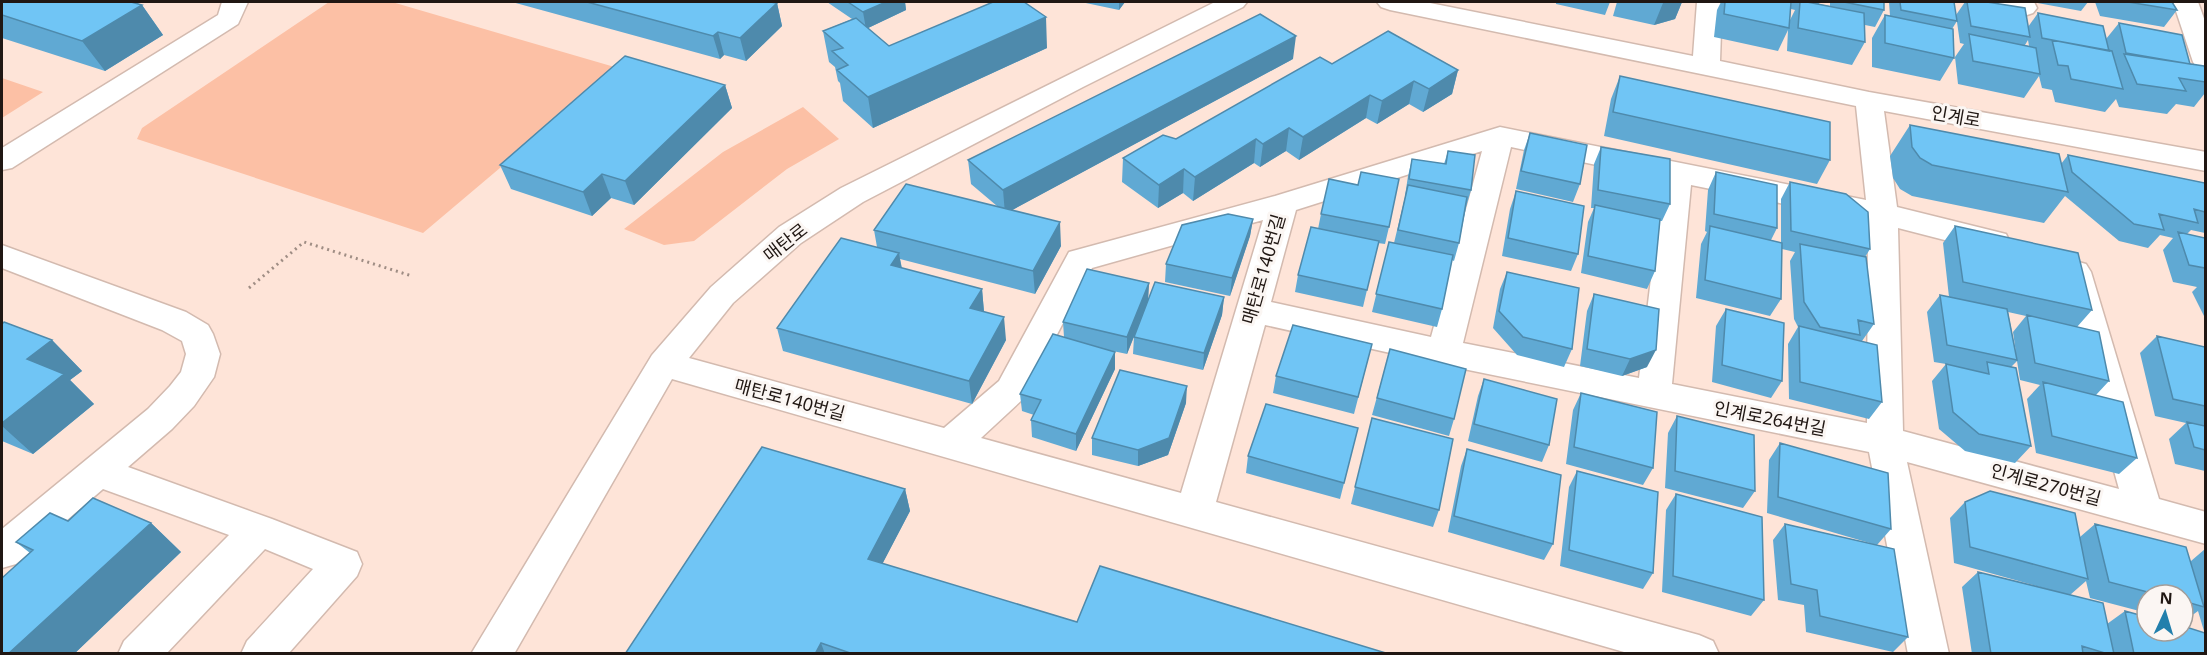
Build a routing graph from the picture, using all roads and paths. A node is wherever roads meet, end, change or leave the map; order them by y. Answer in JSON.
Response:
{"nodes":[{"id":1,"x":234,"y":2,"type":"edge"},
{"id":2,"x":1234,"y":2,"type":"edge"},
{"id":3,"x":1390,"y":2,"type":"edge"},
{"id":4,"x":1710,"y":2,"type":"edge"},
{"id":5,"x":1985,"y":2,"type":"edge"},
{"id":6,"x":2022,"y":2,"type":"edge"},
{"id":7,"x":2184,"y":2,"type":"edge"},
{"id":8,"x":2203,"y":52,"type":"edge"},
{"id":9,"x":1706,"y":67,"type":"junction"},
{"id":10,"x":1869,"y":100,"type":"junction"},
{"id":11,"x":1500,"y":136,"type":"junction"},
{"id":12,"x":2,"y":161,"type":"edge"},
{"id":13,"x":2205,"y":162,"type":"edge"},
{"id":14,"x":1678,"y":172,"type":"junction"},
{"id":15,"x":1283,"y":204,"type":"junction"},
{"id":16,"x":1883,"y":214,"type":"junction"},
{"id":17,"x":2017,"y":248,"type":"edge"},
{"id":18,"x":2,"y":256,"type":"edge"},
{"id":19,"x":2050,"y":256,"type":"edge"},
{"id":20,"x":412,"y":276,"type":"dead end"},
{"id":21,"x":249,"y":288,"type":"dead end"},
{"id":22,"x":1251,"y":310,"type":"junction"},
{"id":23,"x":1444,"y":352,"type":"junction"},
{"id":24,"x":664,"y":364,"type":"junction"},
{"id":25,"x":1654,"y":394,"type":"junction"},
{"id":26,"x":1885,"y":441,"type":"junction"},
{"id":27,"x":951,"y":443,"type":"junction"},
{"id":28,"x":98,"y":472,"type":"junction"},
{"id":29,"x":2144,"y":509,"type":"junction"},
{"id":30,"x":1194,"y":513,"type":"junction"},
{"id":31,"x":2205,"y":528,"type":"edge"},
{"id":32,"x":259,"y":530,"type":"junction"},
{"id":33,"x":2,"y":552,"type":"edge"},
{"id":34,"x":138,"y":654,"type":"edge"},
{"id":35,"x":261,"y":654,"type":"edge"},
{"id":36,"x":491,"y":654,"type":"edge"},
{"id":37,"x":1699,"y":654,"type":"edge"},
{"id":38,"x":1929,"y":654,"type":"edge"}],
"edges":[{"from":1,"to":12,"type":"street"},
{"from":2,"to":24,"type":"street","name":"매탄로"},
{"from":3,"to":9,"type":"street","name":"인계로"},
{"from":4,"to":9,"type":"street"},
{"from":5,"to":6,"type":"street"},
{"from":7,"to":8,"type":"street"},
{"from":9,"to":10,"type":"street","name":"인계로"},
{"from":10,"to":13,"type":"street","name":"인계로"},
{"from":10,"to":16,"type":"street"},
{"from":11,"to":14,"type":"street"},
{"from":11,"to":15,"type":"street"},
{"from":11,"to":23,"type":"street"},
{"from":14,"to":16,"type":"street"},
{"from":14,"to":25,"type":"street"},
{"from":15,"to":22,"type":"street","name":"매탄로140번길"},
{"from":15,"to":27,"type":"street","name":"매탄로140번길"},
{"from":16,"to":17,"type":"street"},
{"from":16,"to":26,"type":"street"},
{"from":18,"to":28,"type":"street"},
{"from":19,"to":29,"type":"street"},
{"from":20,"to":21,"type":"path"},
{"from":22,"to":23,"type":"street","name":"인계로264번길"},
{"from":22,"to":30,"type":"street","name":"매탄로140번길"},
{"from":23,"to":25,"type":"street","name":"인계로264번길"},
{"from":24,"to":27,"type":"street","name":"매탄로140번길"},
{"from":24,"to":36,"type":"street","name":"매탄로"},
{"from":25,"to":26,"type":"street","name":"인계로264번길"},
{"from":26,"to":29,"type":"street","name":"인계로270번길"},
{"from":26,"to":38,"type":"street"},
{"from":27,"to":30,"type":"street","name":"매탄로140번길"},
{"from":28,"to":32,"type":"street"},
{"from":28,"to":33,"type":"street"},
{"from":29,"to":31,"type":"street","name":"인계로270번길"},
{"from":30,"to":37,"type":"street","name":"매탄로140번길"},
{"from":32,"to":34,"type":"street"},
{"from":32,"to":35,"type":"street"}]}
